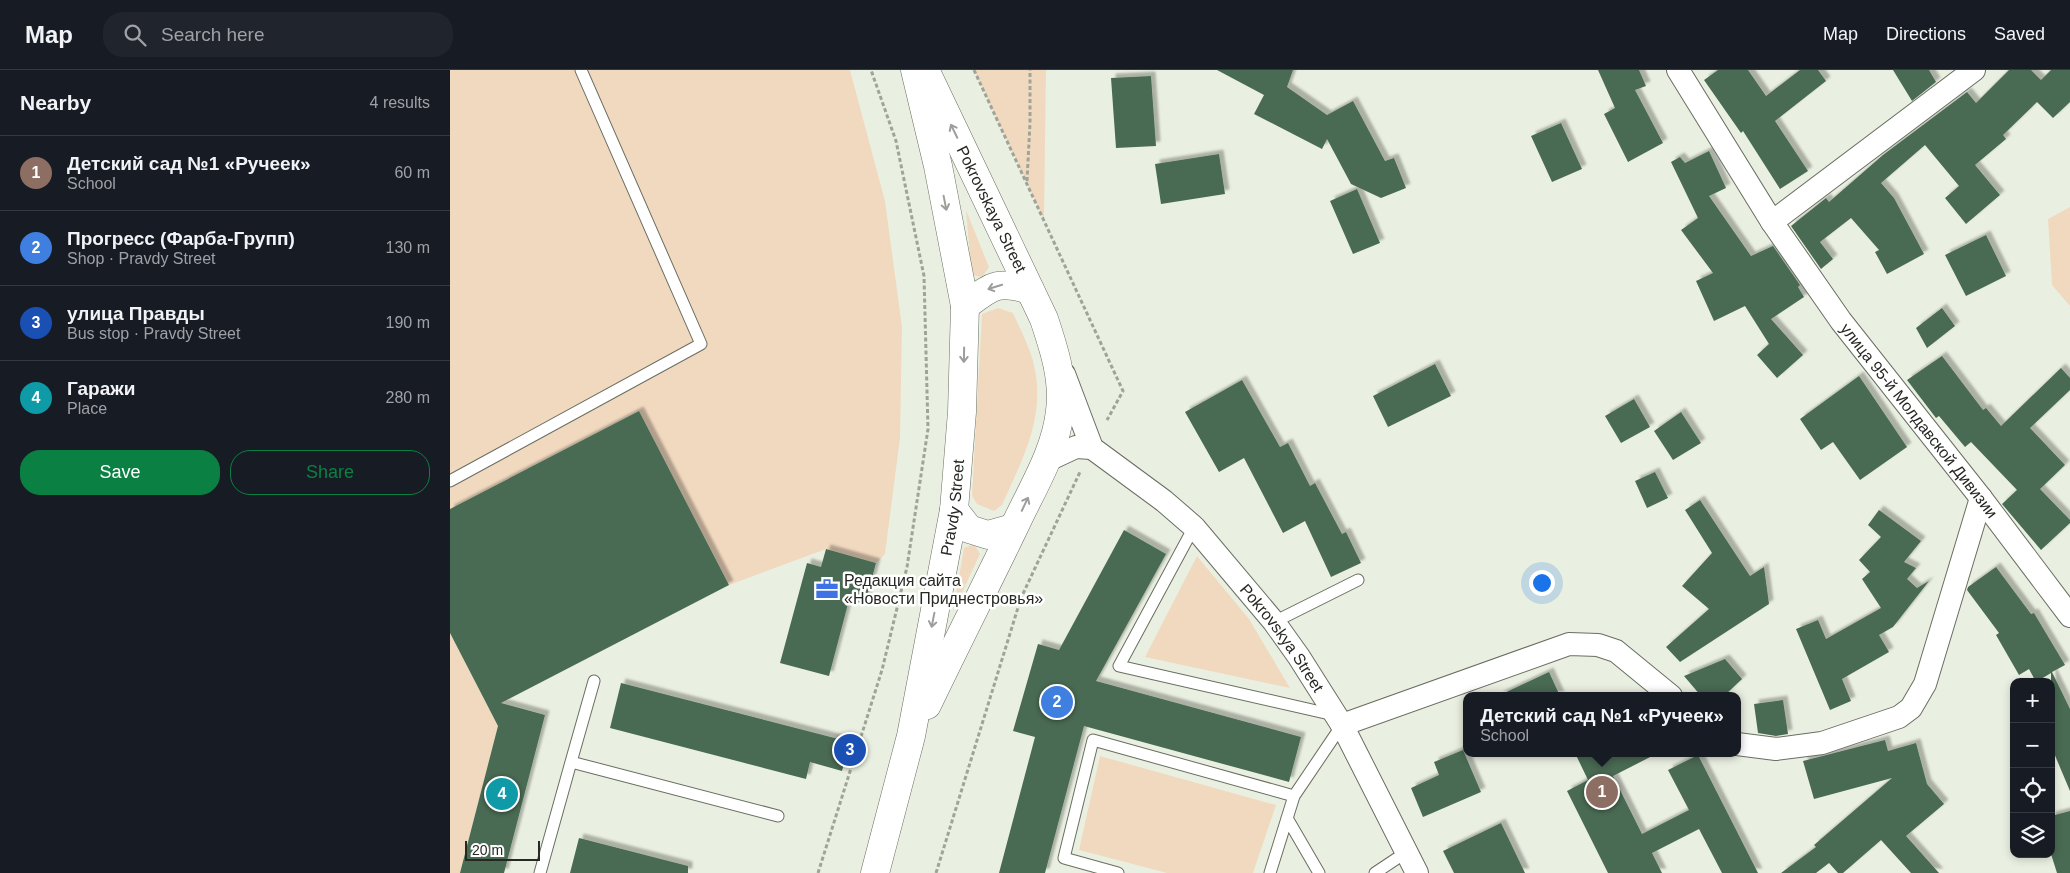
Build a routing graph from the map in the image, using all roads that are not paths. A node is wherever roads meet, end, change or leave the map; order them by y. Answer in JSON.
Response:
{"nodes":[{"id":1,"x":580,"y":70,"type":"edge"},
{"id":2,"x":915,"y":70,"type":"edge"},
{"id":3,"x":925,"y":70,"type":"edge"},
{"id":4,"x":1678,"y":70,"type":"edge"},
{"id":5,"x":1974,"y":70,"type":"edge"},
{"id":6,"x":1772,"y":222,"type":"junction"},
{"id":7,"x":1030,"y":290,"type":"junction"},
{"id":8,"x":965,"y":306,"type":"junction"},
{"id":9,"x":1054,"y":350,"type":"junction"},
{"id":10,"x":1092,"y":448,"type":"junction"},
{"id":11,"x":1046,"y":460,"type":"junction"},
{"id":12,"x":450,"y":481,"type":"edge"},
{"id":13,"x":1981,"y":498,"type":"junction"},
{"id":14,"x":954,"y":510,"type":"junction"},
{"id":15,"x":1194,"y":527,"type":"junction"},
{"id":16,"x":1013,"y":528,"type":"junction"},
{"id":17,"x":1358,"y":580,"type":"dead end"},
{"id":18,"x":2070,"y":616,"type":"edge"},
{"id":19,"x":1274,"y":622,"type":"junction"},
{"id":20,"x":594,"y":681,"type":"dead end"},
{"id":21,"x":1666,"y":692,"type":"edge"},
{"id":22,"x":1338,"y":720,"type":"junction"},
{"id":23,"x":911,"y":736,"type":"junction"},
{"id":24,"x":1741,"y":745,"type":"edge"},
{"id":25,"x":571,"y":762,"type":"junction"},
{"id":26,"x":1294,"y":796,"type":"junction"},
{"id":27,"x":778,"y":816,"type":"dead end"},
{"id":28,"x":1287,"y":818,"type":"junction"},
{"id":29,"x":1405,"y":853,"type":"junction"},
{"id":30,"x":540,"y":873,"type":"edge"},
{"id":31,"x":875,"y":873,"type":"edge"},
{"id":32,"x":1118,"y":873,"type":"edge"},
{"id":33,"x":1270,"y":873,"type":"edge"},
{"id":34,"x":1319,"y":873,"type":"edge"},
{"id":35,"x":1375,"y":873,"type":"edge"},
{"id":36,"x":1417,"y":873,"type":"edge"}],
"edges":[{"from":1,"to":12,"type":"lane"},
{"from":2,"to":8,"type":"main road","name":"Pokrovskaya Street","one_way":true},
{"from":7,"to":3,"type":"main road","name":"Pokrovskaya Street","one_way":true},
{"from":4,"to":6,"type":"street","name":"улица 95-й Молдавской Дивизии"},
{"from":5,"to":6,"type":"street"},
{"from":6,"to":13,"type":"street","name":"улица 95-й Молдавской Дивизии"},
{"from":7,"to":8,"type":"main road","one_way":true},
{"from":7,"to":9,"type":"main road","name":"Pokrovskaya Street"},
{"from":8,"to":14,"type":"main road","name":"Pravdy Street","one_way":true},
{"from":9,"to":10,"type":"street"},
{"from":9,"to":11,"type":"main road","name":"Pravdy Street"},
{"from":10,"to":11,"type":"street"},
{"from":10,"to":15,"type":"street","name":"Pokrovskya Street"},
{"from":16,"to":11,"type":"main road","name":"Pravdy Street","one_way":true},
{"from":13,"to":18,"type":"street","name":"улица 95-й Молдавской Дивизии"},
{"from":13,"to":24,"type":"street"},
{"from":14,"to":16,"type":"main road"},
{"from":14,"to":23,"type":"main road","name":"Pravdy Street","one_way":true},
{"from":15,"to":19,"type":"street","name":"Pokrovskya Street"},
{"from":15,"to":22,"type":"lane"},
{"from":16,"to":23,"type":"main road","name":"Pravdy Street"},
{"from":17,"to":19,"type":"lane"},
{"from":19,"to":22,"type":"street","name":"Pokrovskya Street"},
{"from":20,"to":25,"type":"lane"},
{"from":21,"to":22,"type":"street"},
{"from":22,"to":26,"type":"lane"},
{"from":22,"to":29,"type":"street","name":"Pokrovskya Street"},
{"from":23,"to":31,"type":"main road","name":"Pravdy Street"},
{"from":25,"to":27,"type":"lane"},
{"from":25,"to":30,"type":"lane"},
{"from":26,"to":28,"type":"lane"},
{"from":26,"to":32,"type":"lane"},
{"from":28,"to":33,"type":"lane"},
{"from":28,"to":34,"type":"lane"},
{"from":29,"to":35,"type":"lane"},
{"from":29,"to":36,"type":"street","name":"Pokrovskya Street"}]}
